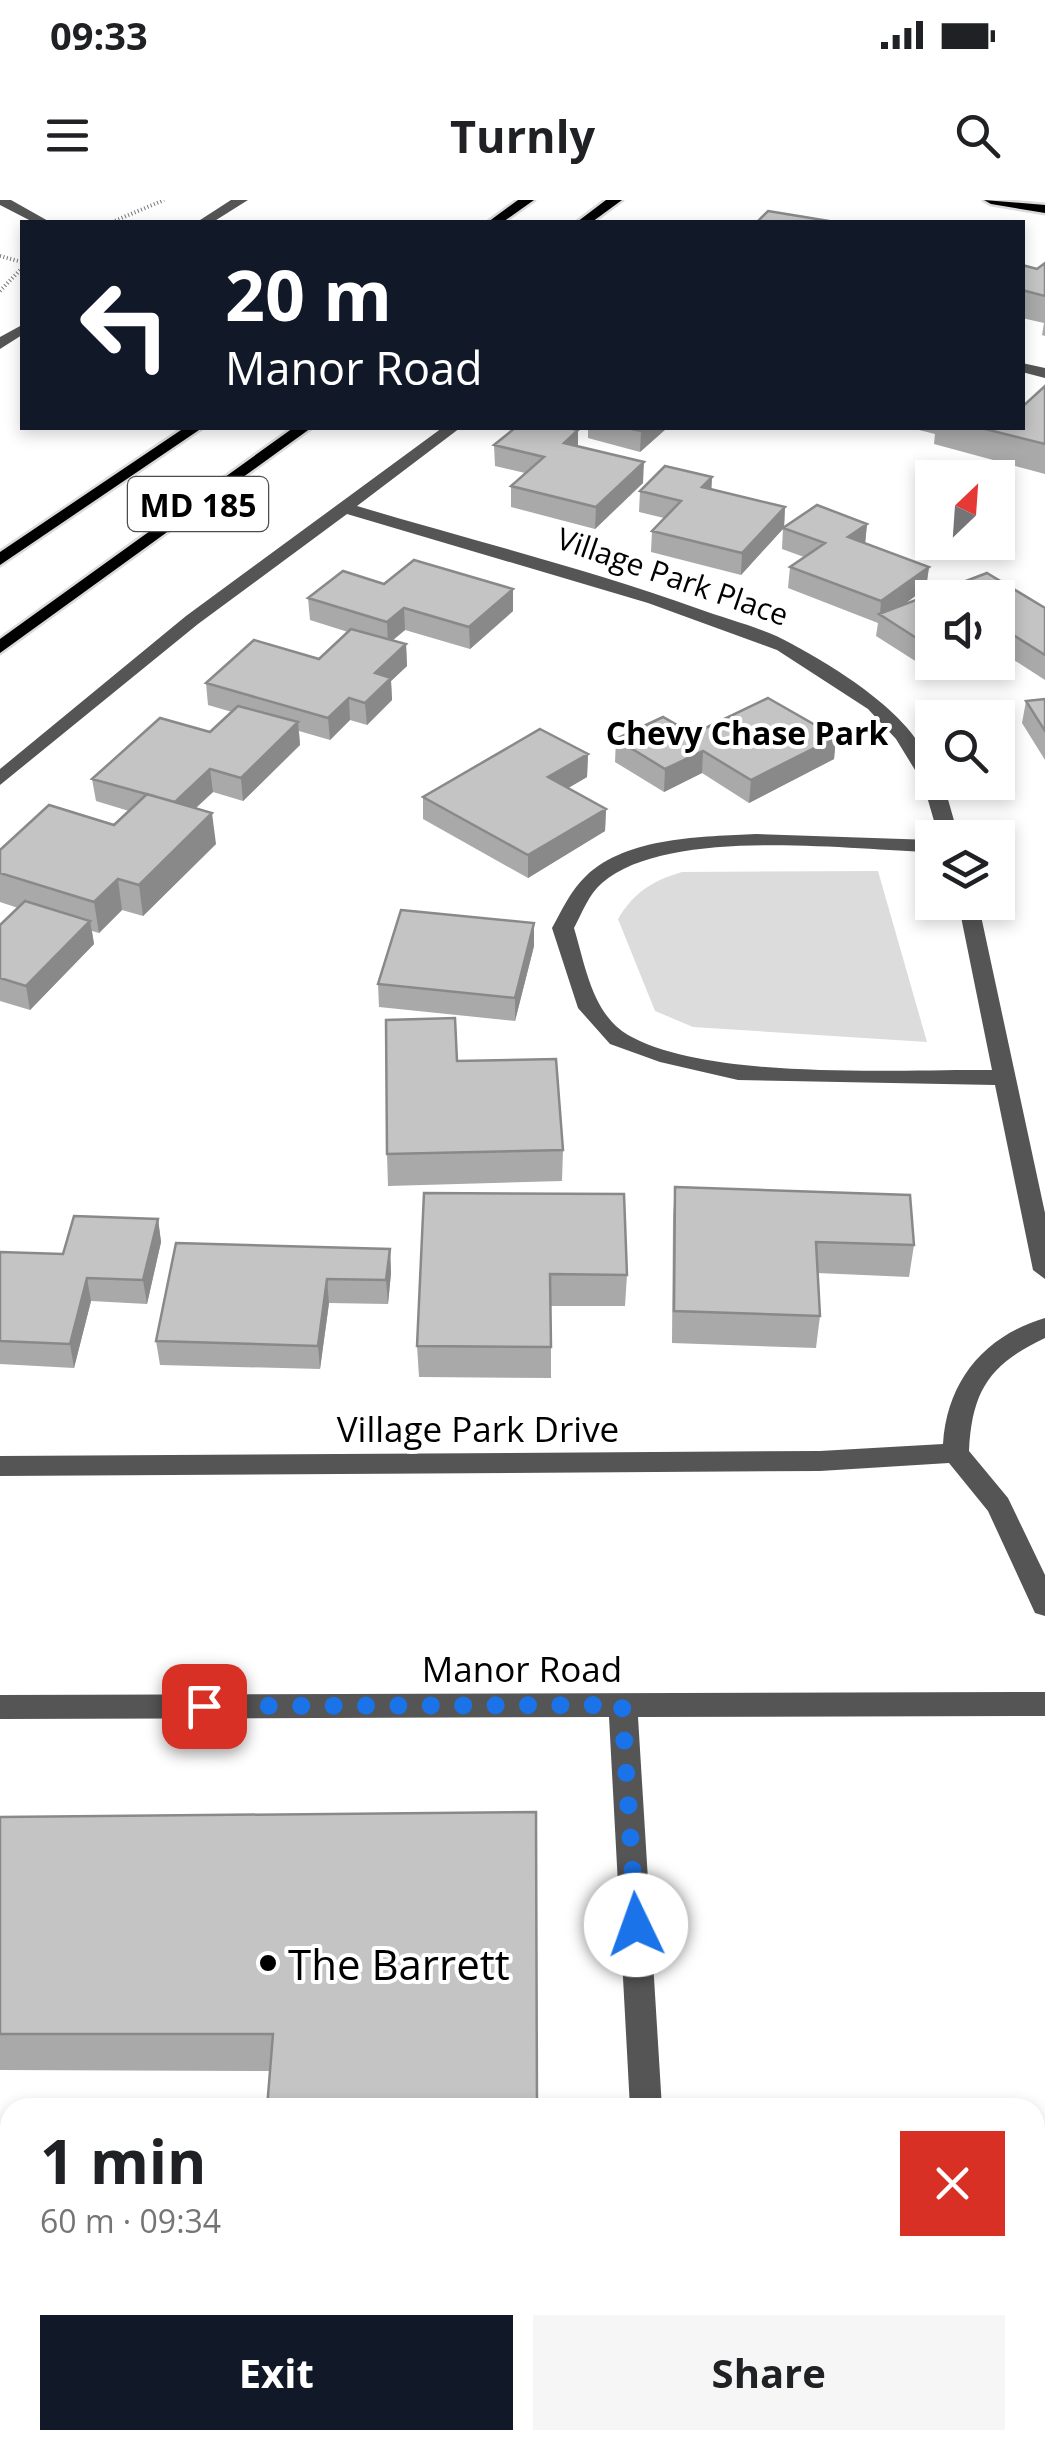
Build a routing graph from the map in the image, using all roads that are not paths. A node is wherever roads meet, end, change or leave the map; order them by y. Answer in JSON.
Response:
{"nodes":[{"id":1,"x":0,"y":200,"type":"edge"},
{"id":2,"x":241,"y":200,"type":"edge"},
{"id":3,"x":528,"y":200,"type":"edge"},
{"id":4,"x":615,"y":200,"type":"edge"},
{"id":5,"x":991,"y":200,"type":"edge"},
{"id":6,"x":1045,"y":209,"type":"edge"},
{"id":7,"x":39,"y":220,"type":"edge"},
{"id":8,"x":207,"y":220,"type":"edge"},
{"id":9,"x":497,"y":220,"type":"edge"},
{"id":10,"x":587,"y":220,"type":"edge"},
{"id":11,"x":191,"y":430,"type":"edge"},
{"id":12,"x":300,"y":430,"type":"edge"},
{"id":13,"x":449,"y":430,"type":"edge"},
{"id":14,"x":346,"y":508,"type":"junction"},
{"id":15,"x":0,"y":560,"type":"edge"},
{"id":16,"x":0,"y":648,"type":"edge"},
{"id":17,"x":915,"y":753,"type":"edge"},
{"id":18,"x":0,"y":779,"type":"edge"},
{"id":19,"x":915,"y":846,"type":"edge"},
{"id":20,"x":972,"y":920,"type":"edge"},
{"id":21,"x":1004,"y":1078,"type":"junction"},
{"id":22,"x":1045,"y":1270,"type":"edge"},
{"id":23,"x":1045,"y":1328,"type":"edge"},
{"id":24,"x":956,"y":1453,"type":"junction"},
{"id":25,"x":0,"y":1466,"type":"edge"},
{"id":26,"x":1045,"y":1605,"type":"edge"},
{"id":27,"x":1045,"y":1704,"type":"edge"},
{"id":28,"x":622,"y":1705,"type":"junction"},
{"id":29,"x":0,"y":1707,"type":"edge"},
{"id":30,"x":645,"y":2098,"type":"edge"}],
"edges":[{"from":1,"to":7,"type":"street"},
{"from":2,"to":8,"type":"street"},
{"from":3,"to":9,"type":"main road"},
{"from":4,"to":10,"type":"main road"},
{"from":5,"to":6,"type":"main road"},
{"from":11,"to":15,"type":"main road","number":"MD 185"},
{"from":12,"to":16,"type":"main road","number":"MD 185"},
{"from":13,"to":14,"type":"street"},
{"from":14,"to":17,"type":"street","name":"Village Park Place"},
{"from":14,"to":18,"type":"street"},
{"from":19,"to":21,"type":"street"},
{"from":20,"to":21,"type":"street"},
{"from":21,"to":22,"type":"street"},
{"from":23,"to":24,"type":"street"},
{"from":24,"to":25,"type":"street","name":"Village Park Drive"},
{"from":24,"to":26,"type":"street"},
{"from":27,"to":28,"type":"street","name":"Manor Road"},
{"from":28,"to":29,"type":"street","name":"Manor Road"},
{"from":28,"to":30,"type":"street"}]}
